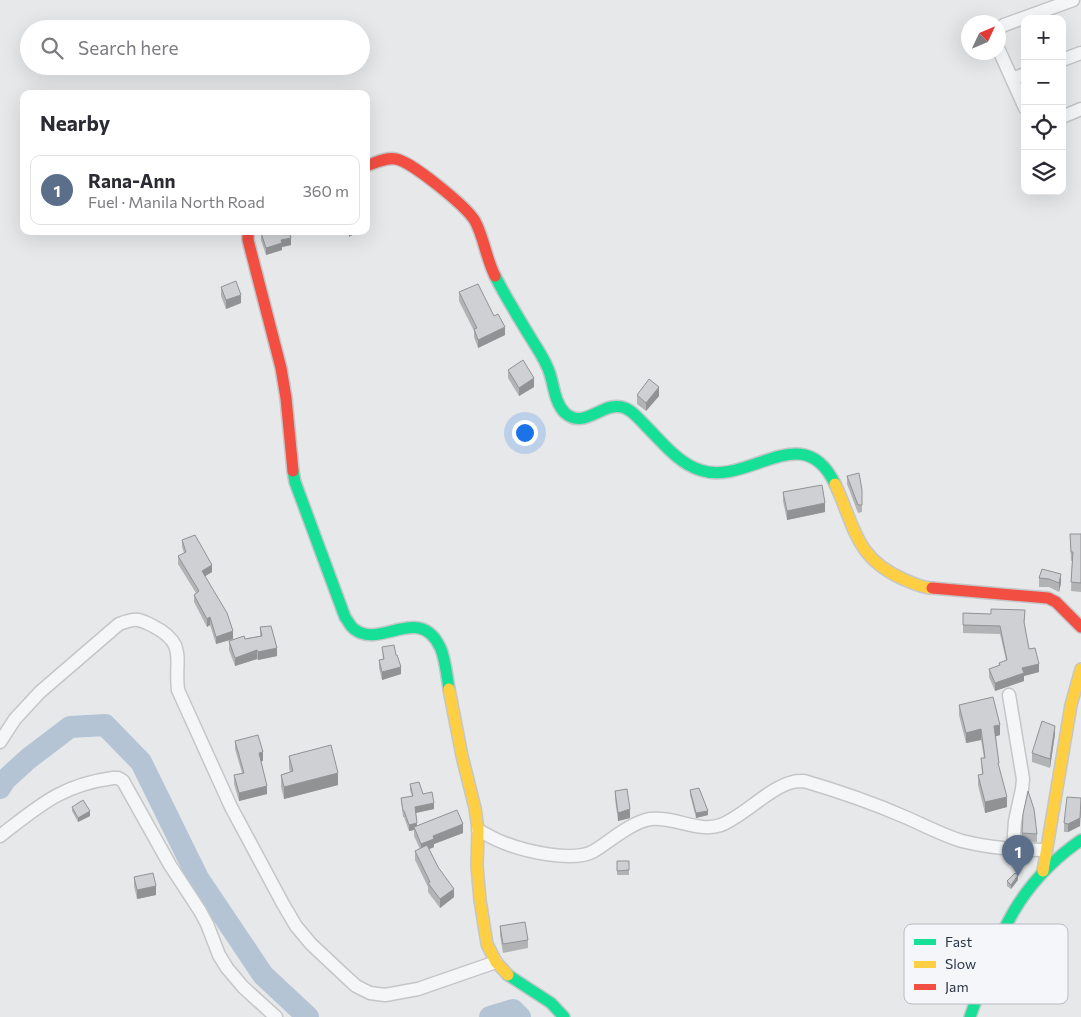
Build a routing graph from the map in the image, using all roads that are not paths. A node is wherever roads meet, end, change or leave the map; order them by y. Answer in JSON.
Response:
{"nodes":[{"id":1,"x":1073,"y":0,"type":"edge"},
{"id":2,"x":1046,"y":5,"type":"edge"},
{"id":3,"x":1006,"y":24,"type":"edge"},
{"id":4,"x":1081,"y":53,"type":"edge"},
{"id":5,"x":1066,"y":59,"type":"edge"},
{"id":6,"x":1004,"y":60,"type":"edge"},
{"id":7,"x":1021,"y":75,"type":"edge"},
{"id":8,"x":1012,"y":78,"type":"junction"},
{"id":9,"x":1024,"y":105,"type":"edge"},
{"id":10,"x":1081,"y":109,"type":"edge"},
{"id":11,"x":1066,"y":115,"type":"edge"},
{"id":12,"x":370,"y":165,"type":"edge"},
{"id":13,"x":248,"y":235,"type":"edge"},
{"id":14,"x":1081,"y":627,"type":"edge"},
{"id":15,"x":1081,"y":669,"type":"edge"},
{"id":16,"x":1010,"y":695,"type":"dead end"},
{"id":17,"x":1076,"y":706,"type":"edge"},
{"id":18,"x":0,"y":742,"type":"edge"},
{"id":19,"x":478,"y":830,"type":"junction"},
{"id":20,"x":0,"y":836,"type":"edge"},
{"id":21,"x":1081,"y":840,"type":"edge"},
{"id":22,"x":1014,"y":849,"type":"junction"},
{"id":23,"x":1046,"y":850,"type":"junction"},
{"id":24,"x":1043,"y":871,"type":"junction"},
{"id":25,"x":1006,"y":924,"type":"edge"},
{"id":26,"x":496,"y":962,"type":"junction"},
{"id":27,"x":975,"y":1004,"type":"edge"},
{"id":28,"x":276,"y":1017,"type":"edge"},
{"id":29,"x":564,"y":1017,"type":"edge"},
{"id":30,"x":970,"y":1017,"type":"edge"}],
"edges":[{"from":1,"to":2,"type":"street"},
{"from":2,"to":3,"type":"street"},
{"from":4,"to":5,"type":"street"},
{"from":6,"to":8,"type":"street"},
{"from":7,"to":8,"type":"street"},
{"from":8,"to":9,"type":"street"},
{"from":10,"to":11,"type":"street"},
{"from":12,"to":14,"type":"main road"},
{"from":13,"to":19,"type":"main road"},
{"from":15,"to":17,"type":"main road"},
{"from":16,"to":22,"type":"street"},
{"from":17,"to":23,"type":"main road"},
{"from":18,"to":26,"type":"street"},
{"from":19,"to":22,"type":"street"},
{"from":19,"to":26,"type":"main road"},
{"from":20,"to":28,"type":"street"},
{"from":21,"to":24,"type":"main road"},
{"from":22,"to":23,"type":"street"},
{"from":23,"to":24,"type":"main road"},
{"from":24,"to":25,"type":"main road"},
{"from":26,"to":29,"type":"main road"},
{"from":27,"to":30,"type":"main road"}]}
